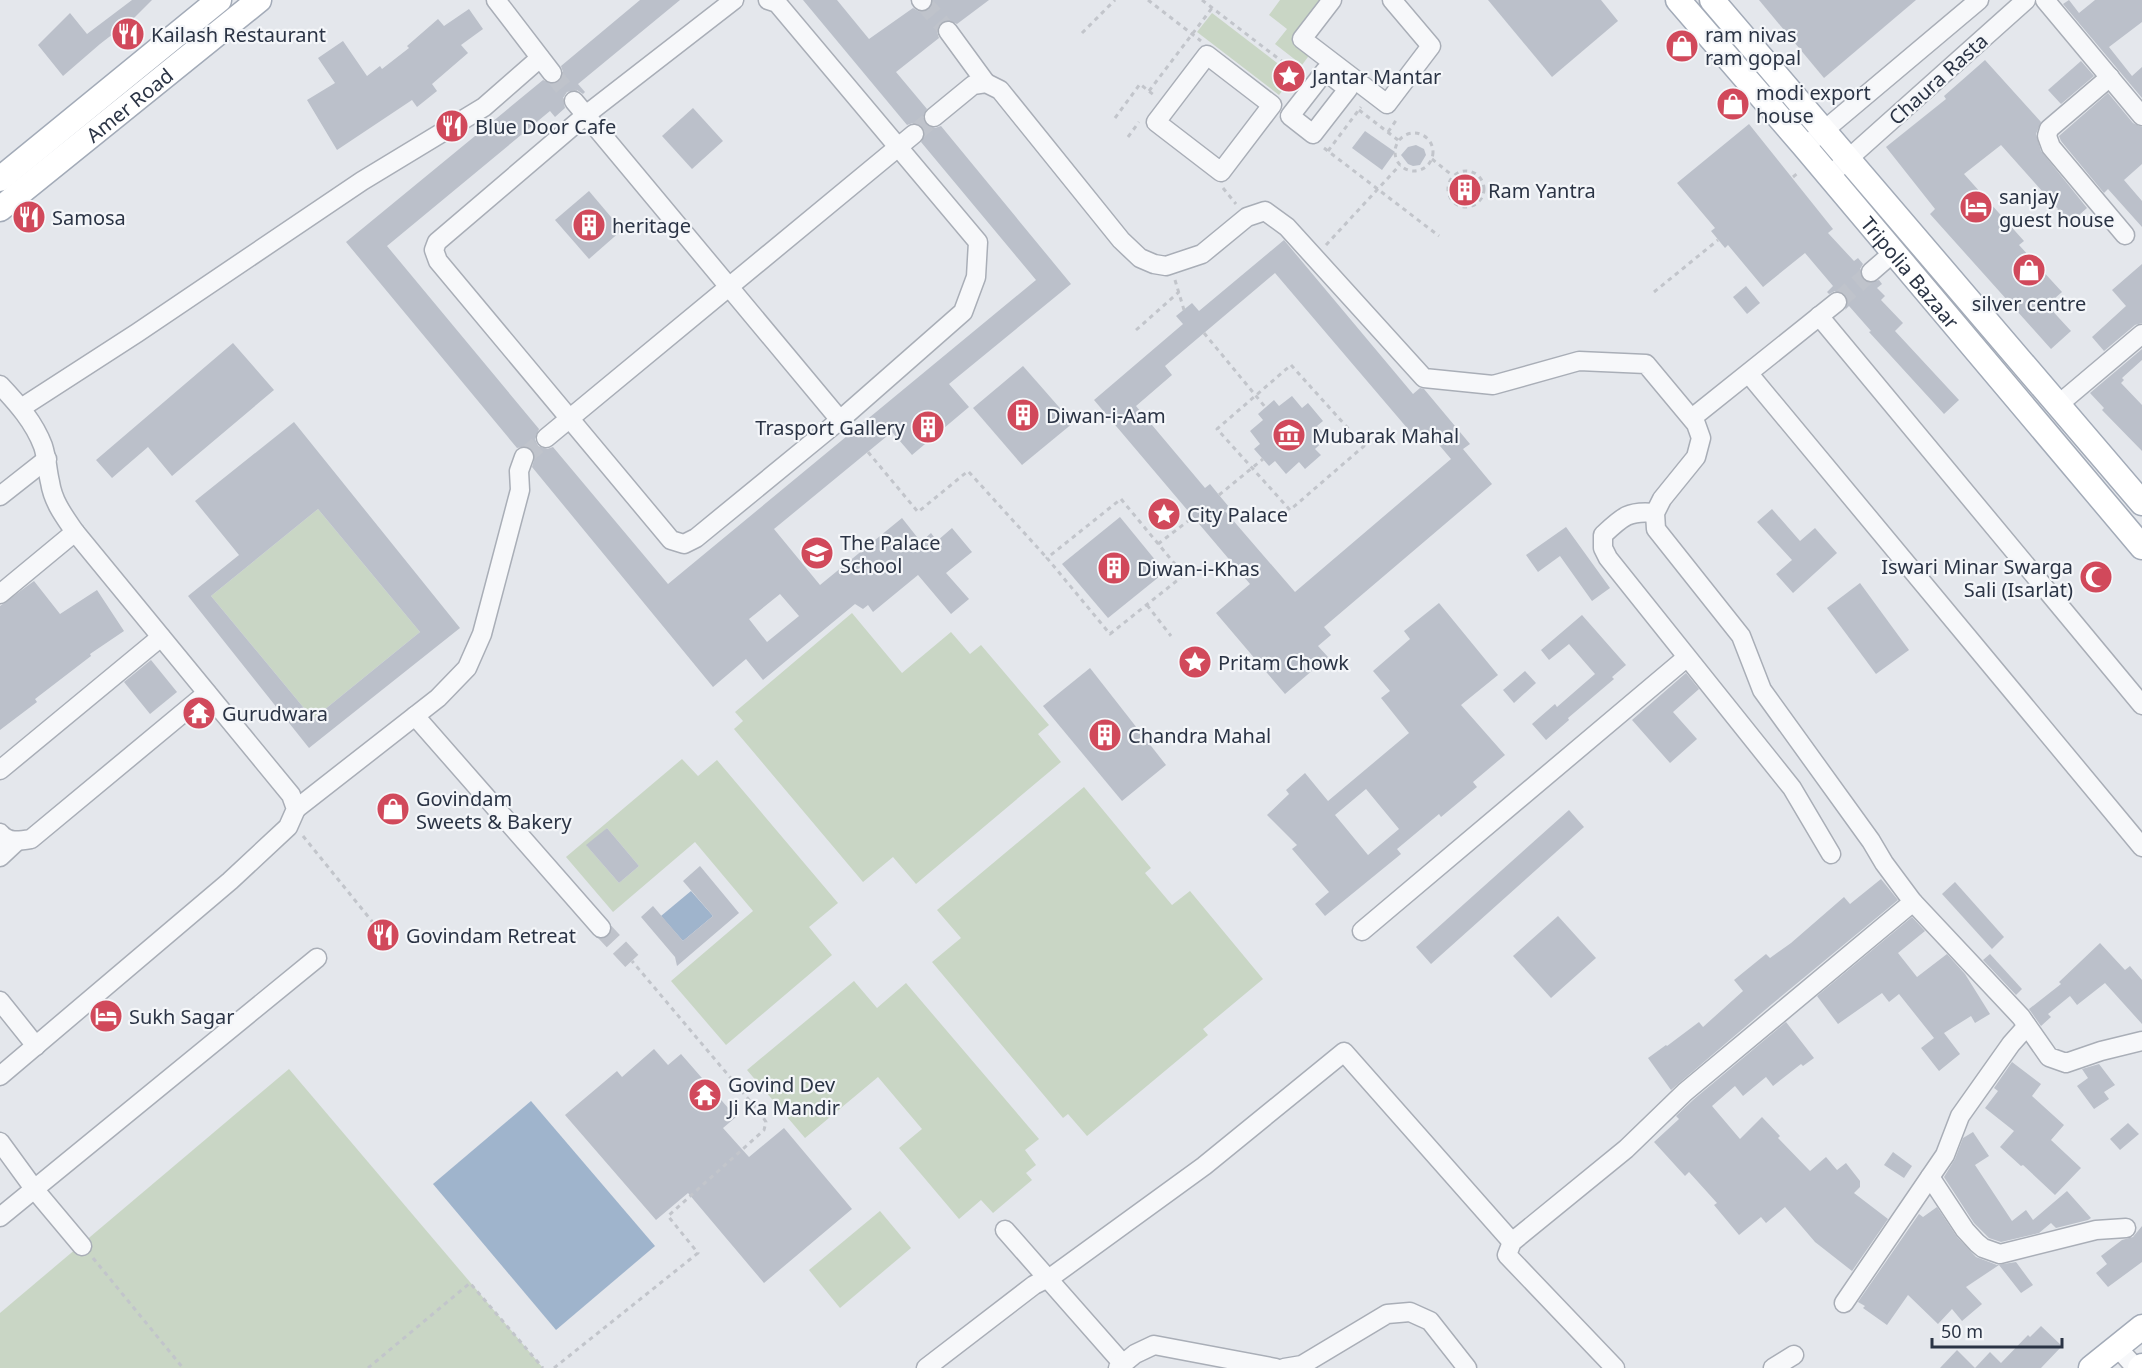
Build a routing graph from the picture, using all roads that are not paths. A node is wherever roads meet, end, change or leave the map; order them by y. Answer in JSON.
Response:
{"nodes":[{"id":1,"x":219,"y":0,"type":"edge"},
{"id":2,"x":259,"y":0,"type":"edge"},
{"id":3,"x":496,"y":0,"type":"edge"},
{"id":4,"x":734,"y":0,"type":"edge"},
{"id":5,"x":768,"y":0,"type":"edge"},
{"id":6,"x":1332,"y":0,"type":"edge"},
{"id":7,"x":1392,"y":0,"type":"edge"},
{"id":8,"x":1678,"y":0,"type":"edge"},
{"id":9,"x":1712,"y":0,"type":"edge"},
{"id":10,"x":1979,"y":0,"type":"edge"},
{"id":11,"x":2026,"y":0,"type":"edge"},
{"id":12,"x":2045,"y":0,"type":"edge"},
{"id":13,"x":232,"y":8,"type":"edge"},
{"id":14,"x":948,"y":32,"type":"tunnel mouth"},
{"id":15,"x":540,"y":58,"type":"junction"},
{"id":16,"x":552,"y":73,"type":"tunnel mouth"},
{"id":17,"x":2110,"y":77,"type":"junction"},
{"id":18,"x":986,"y":83,"type":"junction"},
{"id":19,"x":574,"y":101,"type":"tunnel mouth"},
{"id":20,"x":587,"y":114,"type":"junction"},
{"id":21,"x":2142,"y":116,"type":"edge"},
{"id":22,"x":934,"y":117,"type":"tunnel mouth"},
{"id":23,"x":1825,"y":130,"type":"junction"},
{"id":24,"x":914,"y":134,"type":"tunnel mouth"},
{"id":25,"x":1804,"y":146,"type":"junction"},
{"id":26,"x":898,"y":147,"type":"junction"},
{"id":27,"x":1849,"y":159,"type":"junction"},
{"id":28,"x":1221,"y":172,"type":"joint"},
{"id":29,"x":1829,"y":176,"type":"junction"},
{"id":30,"x":0,"y":179,"type":"edge"},
{"id":31,"x":0,"y":209,"type":"edge"},
{"id":32,"x":2125,"y":235,"type":"dead end"},
{"id":33,"x":1894,"y":252,"type":"junction"},
{"id":34,"x":1871,"y":272,"type":"tunnel mouth"},
{"id":35,"x":729,"y":287,"type":"junction"},
{"id":36,"x":1837,"y":302,"type":"tunnel mouth"},
{"id":37,"x":1819,"y":316,"type":"junction"},
{"id":38,"x":2142,"y":334,"type":"edge"},
{"id":39,"x":1749,"y":374,"type":"junction"},
{"id":40,"x":0,"y":385,"type":"edge"},
{"id":41,"x":2059,"y":404,"type":"junction"},
{"id":42,"x":21,"y":408,"type":"junction"},
{"id":43,"x":570,"y":417,"type":"junction"},
{"id":44,"x":1692,"y":418,"type":"junction"},
{"id":45,"x":840,"y":420,"type":"junction"},
{"id":46,"x":546,"y":438,"type":"tunnel mouth"},
{"id":47,"x":524,"y":457,"type":"tunnel mouth"},
{"id":48,"x":47,"y":459,"type":"junction"},
{"id":49,"x":0,"y":496,"type":"edge"},
{"id":50,"x":2142,"y":503,"type":"edge"},
{"id":51,"x":1655,"y":513,"type":"junction"},
{"id":52,"x":75,"y":532,"type":"junction"},
{"id":53,"x":2142,"y":548,"type":"edge"},
{"id":54,"x":0,"y":594,"type":"edge"},
{"id":55,"x":161,"y":637,"type":"junction"},
{"id":56,"x":1686,"y":658,"type":"junction"},
{"id":57,"x":207,"y":693,"type":"junction"},
{"id":58,"x":2142,"y":705,"type":"edge"},
{"id":59,"x":415,"y":716,"type":"junction"},
{"id":60,"x":0,"y":770,"type":"edge"},
{"id":61,"x":293,"y":815,"type":"junction"},
{"id":62,"x":8,"y":837,"type":"edge"},
{"id":63,"x":2142,"y":847,"type":"edge"},
{"id":64,"x":1831,"y":854,"type":"dead end"},
{"id":65,"x":0,"y":857,"type":"edge"},
{"id":66,"x":1913,"y":902,"type":"junction"},
{"id":67,"x":601,"y":928,"type":"tunnel mouth"},
{"id":68,"x":1362,"y":931,"type":"dead end"},
{"id":69,"x":317,"y":958,"type":"dead end"},
{"id":70,"x":0,"y":1001,"type":"edge"},
{"id":71,"x":2027,"y":1026,"type":"junction"},
{"id":72,"x":2142,"y":1041,"type":"edge"},
{"id":73,"x":36,"y":1046,"type":"junction"},
{"id":74,"x":0,"y":1076,"type":"edge"},
{"id":75,"x":0,"y":1142,"type":"edge"},
{"id":76,"x":1930,"y":1177,"type":"junction"},
{"id":77,"x":35,"y":1190,"type":"junction"},
{"id":78,"x":0,"y":1217,"type":"edge"},
{"id":79,"x":2126,"y":1228,"type":"dead end"},
{"id":80,"x":1005,"y":1230,"type":"dead end"},
{"id":81,"x":1512,"y":1242,"type":"junction"},
{"id":82,"x":82,"y":1246,"type":"road end"},
{"id":83,"x":1048,"y":1278,"type":"junction"},
{"id":84,"x":1844,"y":1303,"type":"dead end"},
{"id":85,"x":2142,"y":1327,"type":"edge"},
{"id":86,"x":2117,"y":1347,"type":"junction"},
{"id":87,"x":1794,"y":1355,"type":"dead end"},
{"id":88,"x":1120,"y":1366,"type":"edge"},
{"id":89,"x":2139,"y":1367,"type":"edge"},
{"id":90,"x":926,"y":1368,"type":"edge"},
{"id":91,"x":1276,"y":1368,"type":"edge"},
{"id":92,"x":1284,"y":1368,"type":"edge"},
{"id":93,"x":1467,"y":1368,"type":"edge"},
{"id":94,"x":1615,"y":1368,"type":"edge"},
{"id":95,"x":1773,"y":1368,"type":"edge"},
{"id":96,"x":2091,"y":1368,"type":"edge"}],
"edges":[{"from":1,"to":30,"type":"main road","name":"Amer Road"},
{"from":2,"to":13,"type":"main road","name":"Amer Road"},
{"from":3,"to":15,"type":"street"},
{"from":4,"to":20,"type":"street"},
{"from":5,"to":26,"type":"street"},
{"from":6,"to":7,"type":"street"},
{"from":8,"to":25,"type":"main road","name":"Tripolia Bazaar"},
{"from":9,"to":23,"type":"main road","name":"Tripolia Bazaar"},
{"from":10,"to":23,"type":"street","name":"Chaura Rasta"},
{"from":11,"to":27,"type":"street","name":"Chaura Rasta"},
{"from":12,"to":17,"type":"street"},
{"from":13,"to":31,"type":"main road","name":"Amer Road"},
{"from":14,"to":18,"type":"street"},
{"from":15,"to":16,"type":"street"},
{"from":15,"to":42,"type":"street"},
{"from":17,"to":21,"type":"street"},
{"from":17,"to":32,"type":"street"},
{"from":18,"to":22,"type":"street"},
{"from":18,"to":44,"type":"street"},
{"from":19,"to":20,"type":"street"},
{"from":20,"to":35,"type":"street"},
{"from":20,"to":43,"type":"street"},
{"from":23,"to":25,"type":"street","name":"Chaura Rasta"},
{"from":23,"to":27,"type":"main road","name":"Tripolia Bazaar"},
{"from":24,"to":26,"type":"street"},
{"from":25,"to":29,"type":"main road","name":"Tripolia Bazaar"},
{"from":26,"to":35,"type":"street"},
{"from":26,"to":45,"type":"street"},
{"from":27,"to":29,"type":"street","name":"Chaura Rasta"},
{"from":27,"to":41,"type":"main road","name":"Tripolia Bazaar"},
{"from":28,"to":28,"type":"street"},
{"from":29,"to":33,"type":"main road","name":"Tripolia Bazaar"},
{"from":33,"to":34,"type":"street"},
{"from":33,"to":53,"type":"main road","name":"Tripolia Bazaar"},
{"from":35,"to":43,"type":"street"},
{"from":35,"to":45,"type":"street"},
{"from":36,"to":37,"type":"street"},
{"from":37,"to":39,"type":"street"},
{"from":37,"to":58,"type":"street"},
{"from":38,"to":41,"type":"street"},
{"from":39,"to":44,"type":"street"},
{"from":39,"to":63,"type":"street"},
{"from":40,"to":42,"type":"street"},
{"from":41,"to":50,"type":"main road","name":"Tripolia Bazaar"},
{"from":42,"to":48,"type":"street"},
{"from":43,"to":45,"type":"street"},
{"from":43,"to":46,"type":"street"},
{"from":44,"to":51,"type":"street"},
{"from":47,"to":59,"type":"street"},
{"from":48,"to":49,"type":"street"},
{"from":48,"to":52,"type":"street"},
{"from":51,"to":56,"type":"street"},
{"from":51,"to":66,"type":"street"},
{"from":52,"to":54,"type":"street"},
{"from":52,"to":55,"type":"street"},
{"from":55,"to":57,"type":"street"},
{"from":55,"to":60,"type":"street"},
{"from":56,"to":64,"type":"street"},
{"from":56,"to":68,"type":"street"},
{"from":57,"to":61,"type":"street"},
{"from":57,"to":62,"type":"street"},
{"from":59,"to":61,"type":"street"},
{"from":59,"to":67,"type":"street"},
{"from":61,"to":73,"type":"street"},
{"from":62,"to":65,"type":"street"},
{"from":66,"to":71,"type":"street"},
{"from":66,"to":81,"type":"street"},
{"from":69,"to":77,"type":"street"},
{"from":70,"to":73,"type":"street"},
{"from":71,"to":72,"type":"street"},
{"from":71,"to":76,"type":"street"},
{"from":73,"to":74,"type":"street"},
{"from":75,"to":77,"type":"street"},
{"from":76,"to":79,"type":"street"},
{"from":76,"to":84,"type":"street"},
{"from":77,"to":78,"type":"street"},
{"from":77,"to":82,"type":"street"},
{"from":80,"to":83,"type":"street"},
{"from":81,"to":83,"type":"street"},
{"from":81,"to":94,"type":"street"},
{"from":83,"to":88,"type":"street"},
{"from":83,"to":90,"type":"street"},
{"from":85,"to":86,"type":"main road"},
{"from":86,"to":89,"type":"street"},
{"from":86,"to":96,"type":"main road"},
{"from":87,"to":95,"type":"street"},
{"from":88,"to":91,"type":"street"},
{"from":92,"to":93,"type":"street"}]}
